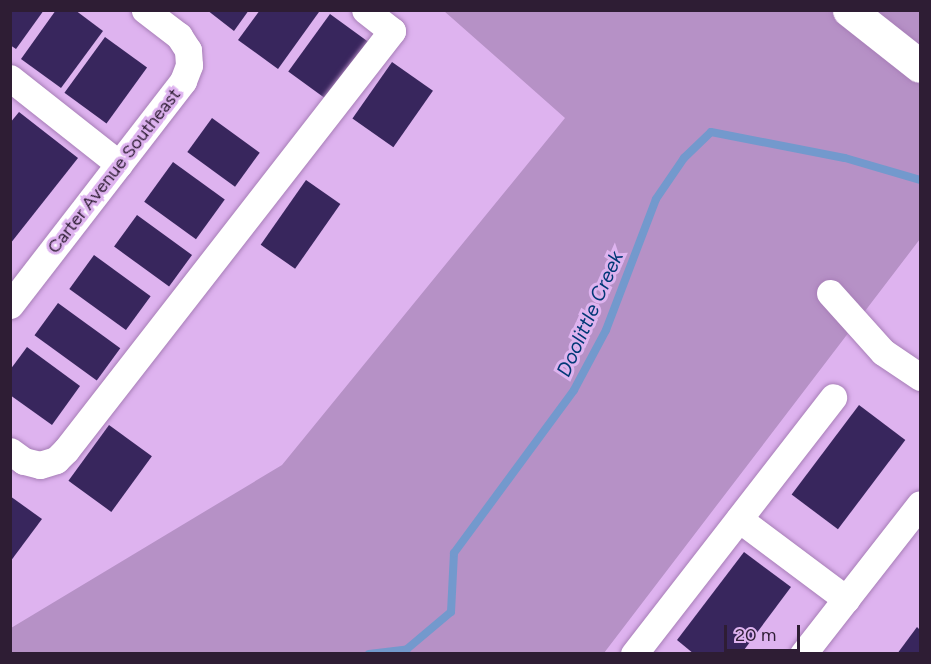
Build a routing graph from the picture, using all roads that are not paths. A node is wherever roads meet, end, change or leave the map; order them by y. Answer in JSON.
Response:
{"nodes":[{"id":1,"x":145,"y":10,"type":"edge"},
{"id":2,"x":365,"y":10,"type":"edge"},
{"id":3,"x":849,"y":10,"type":"edge"},
{"id":4,"x":921,"y":66,"type":"edge"},
{"id":5,"x":10,"y":78,"type":"edge"},
{"id":6,"x":119,"y":164,"type":"junction"},
{"id":7,"x":830,"y":293,"type":"dead end"},
{"id":8,"x":13,"y":295,"type":"edge"},
{"id":9,"x":921,"y":377,"type":"edge"},
{"id":10,"x":832,"y":398,"type":"dead end"},
{"id":11,"x":13,"y":458,"type":"edge"},
{"id":12,"x":921,"y":504,"type":"edge"},
{"id":13,"x":740,"y":519,"type":"junction"},
{"id":14,"x":846,"y":599,"type":"junction"},
{"id":15,"x":634,"y":654,"type":"edge"},
{"id":16,"x":803,"y":654,"type":"edge"}],
"edges":[{"from":1,"to":6,"type":"street","name":"Carter Avenue Southeast"},
{"from":2,"to":11,"type":"street"},
{"from":3,"to":4,"type":"main road"},
{"from":5,"to":6,"type":"street"},
{"from":6,"to":8,"type":"street","name":"Carter Avenue Southeast"},
{"from":7,"to":9,"type":"street"},
{"from":10,"to":13,"type":"street"},
{"from":12,"to":14,"type":"street"},
{"from":13,"to":14,"type":"street"},
{"from":13,"to":15,"type":"street"},
{"from":14,"to":16,"type":"street"}]}
